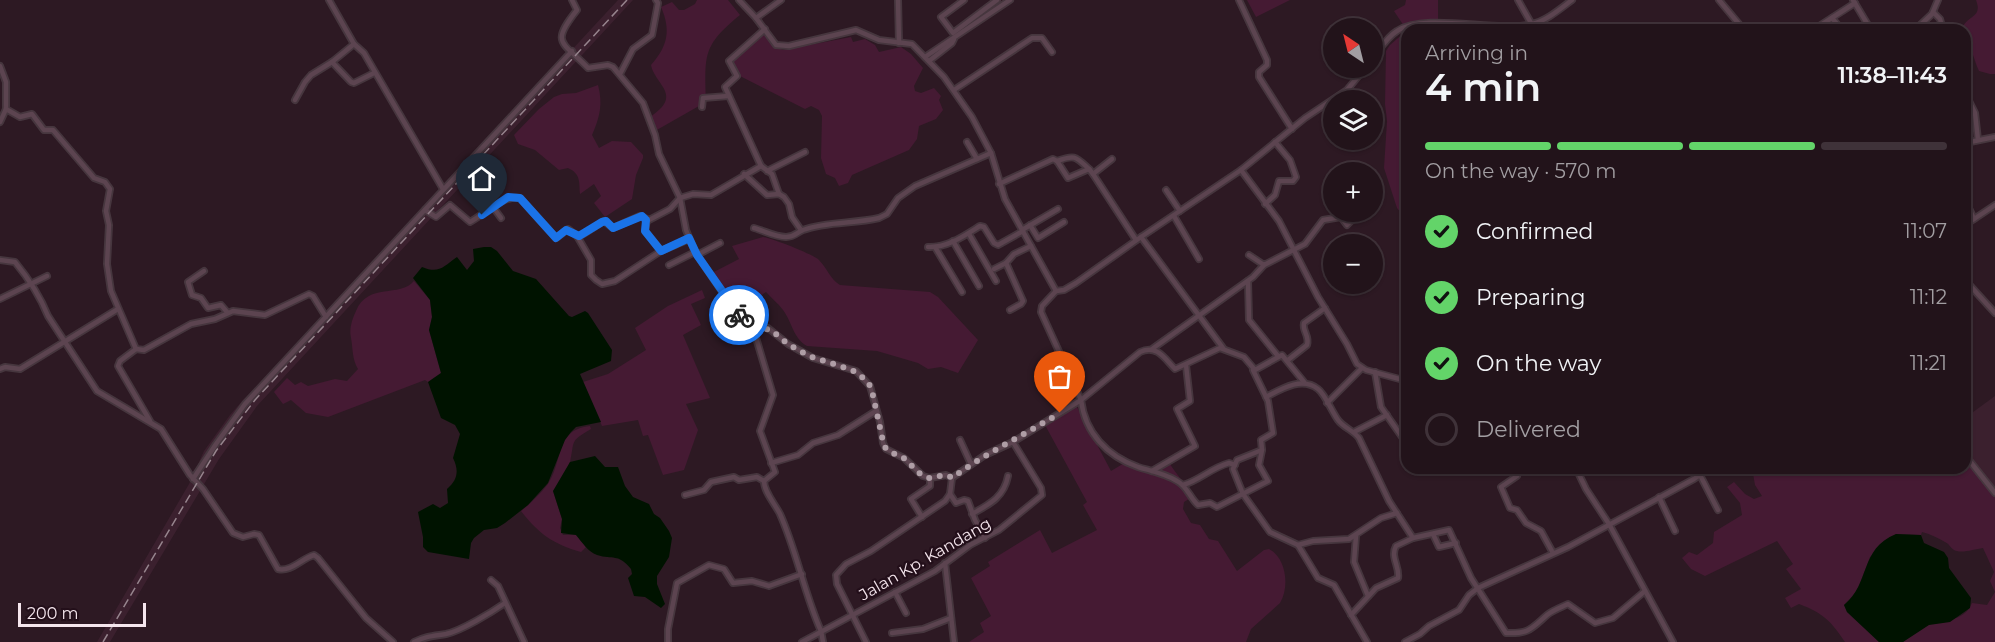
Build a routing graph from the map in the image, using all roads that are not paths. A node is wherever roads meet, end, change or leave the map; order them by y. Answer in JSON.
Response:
{"nodes":[{"id":1,"x":329,"y":0,"type":"edge"},
{"id":2,"x":573,"y":0,"type":"edge"},
{"id":3,"x":656,"y":0,"type":"edge"},
{"id":4,"x":739,"y":0,"type":"edge"},
{"id":5,"x":781,"y":0,"type":"edge"},
{"id":6,"x":898,"y":0,"type":"edge"},
{"id":7,"x":964,"y":0,"type":"edge"},
{"id":8,"x":997,"y":0,"type":"edge"},
{"id":9,"x":1010,"y":0,"type":"edge"},
{"id":10,"x":1239,"y":0,"type":"edge"},
{"id":11,"x":1518,"y":0,"type":"edge"},
{"id":12,"x":1572,"y":0,"type":"edge"},
{"id":13,"x":1719,"y":0,"type":"edge"},
{"id":14,"x":1938,"y":0,"type":"edge"},
{"id":15,"x":1854,"y":2,"type":"edge"},
{"id":16,"x":1933,"y":12,"type":"junction"},
{"id":17,"x":756,"y":18,"type":"junction"},
{"id":18,"x":1832,"y":18,"type":"junction"},
{"id":19,"x":1436,"y":24,"type":"edge"},
{"id":20,"x":1471,"y":24,"type":"edge"},
{"id":21,"x":1532,"y":24,"type":"joint"},
{"id":22,"x":1739,"y":24,"type":"edge"},
{"id":23,"x":1822,"y":24,"type":"edge"},
{"id":24,"x":1837,"y":24,"type":"edge"},
{"id":25,"x":1867,"y":24,"type":"edge"},
{"id":26,"x":1922,"y":24,"type":"edge"},
{"id":27,"x":1941,"y":24,"type":"edge"},
{"id":28,"x":765,"y":29,"type":"junction"},
{"id":29,"x":1401,"y":30,"type":"edge"},
{"id":30,"x":899,"y":43,"type":"junction"},
{"id":31,"x":354,"y":44,"type":"junction"},
{"id":32,"x":1383,"y":46,"type":"edge"},
{"id":33,"x":572,"y":51,"type":"junction"},
{"id":34,"x":1052,"y":52,"type":"dead end"},
{"id":35,"x":927,"y":59,"type":"junction"},
{"id":36,"x":332,"y":62,"type":"junction"},
{"id":37,"x":0,"y":66,"type":"edge"},
{"id":38,"x":374,"y":73,"type":"junction"},
{"id":39,"x":2,"y":74,"type":"edge"},
{"id":40,"x":620,"y":74,"type":"junction"},
{"id":41,"x":1357,"y":78,"type":"edge"},
{"id":42,"x":954,"y":90,"type":"junction"},
{"id":43,"x":728,"y":96,"type":"junction"},
{"id":44,"x":295,"y":100,"type":"dead end"},
{"id":45,"x":1971,"y":105,"type":"edge"},
{"id":46,"x":702,"y":106,"type":"dead end"},
{"id":47,"x":6,"y":109,"type":"junction"},
{"id":48,"x":0,"y":122,"type":"edge"},
{"id":49,"x":1292,"y":129,"type":"junction"},
{"id":50,"x":1995,"y":137,"type":"edge"},
{"id":51,"x":1978,"y":140,"type":"junction"},
{"id":52,"x":967,"y":142,"type":"dead end"},
{"id":53,"x":1275,"y":142,"type":"junction"},
{"id":54,"x":1971,"y":142,"type":"edge"},
{"id":55,"x":805,"y":152,"type":"dead end"},
{"id":56,"x":991,"y":153,"type":"junction"},
{"id":57,"x":977,"y":159,"type":"junction"},
{"id":58,"x":1112,"y":159,"type":"dead end"},
{"id":59,"x":1057,"y":161,"type":"junction"},
{"id":60,"x":761,"y":166,"type":"junction"},
{"id":61,"x":1241,"y":170,"type":"junction"},
{"id":62,"x":767,"y":171,"type":"junction"},
{"id":63,"x":1092,"y":172,"type":"junction"},
{"id":64,"x":744,"y":174,"type":"junction"},
{"id":65,"x":999,"y":184,"type":"junction"},
{"id":66,"x":443,"y":189,"type":"junction"},
{"id":67,"x":1166,"y":190,"type":"dead end"},
{"id":68,"x":779,"y":194,"type":"junction"},
{"id":69,"x":681,"y":198,"type":"junction"},
{"id":70,"x":1265,"y":204,"type":"junction"},
{"id":71,"x":1995,"y":205,"type":"edge"},
{"id":72,"x":493,"y":207,"type":"junction"},
{"id":73,"x":1058,"y":209,"type":"dead end"},
{"id":74,"x":425,"y":210,"type":"junction"},
{"id":75,"x":1180,"y":211,"type":"junction"},
{"id":76,"x":1971,"y":213,"type":"edge"},
{"id":77,"x":1174,"y":216,"type":"junction"},
{"id":78,"x":501,"y":218,"type":"dead end"},
{"id":79,"x":1974,"y":219,"type":"junction"},
{"id":80,"x":646,"y":220,"type":"junction"},
{"id":81,"x":1323,"y":220,"type":"edge"},
{"id":82,"x":1971,"y":221,"type":"edge"},
{"id":83,"x":1064,"y":222,"type":"dead end"},
{"id":84,"x":1030,"y":225,"type":"junction"},
{"id":85,"x":754,"y":228,"type":"dead end"},
{"id":86,"x":801,"y":230,"type":"junction"},
{"id":87,"x":1023,"y":231,"type":"junction"},
{"id":88,"x":969,"y":234,"type":"junction"},
{"id":89,"x":577,"y":236,"type":"junction"},
{"id":90,"x":689,"y":238,"type":"junction"},
{"id":91,"x":1138,"y":238,"type":"junction"},
{"id":92,"x":953,"y":242,"type":"junction"},
{"id":93,"x":720,"y":243,"type":"dead end"},
{"id":94,"x":1030,"y":246,"type":"junction"},
{"id":95,"x":928,"y":247,"type":"dead end"},
{"id":96,"x":935,"y":247,"type":"junction"},
{"id":97,"x":661,"y":251,"type":"junction"},
{"id":98,"x":1293,"y":251,"type":"junction"},
{"id":99,"x":696,"y":254,"type":"junction"},
{"id":100,"x":1249,"y":255,"type":"dead end"},
{"id":101,"x":1198,"y":259,"type":"dead end"},
{"id":102,"x":0,"y":260,"type":"edge"},
{"id":103,"x":1006,"y":263,"type":"junction"},
{"id":104,"x":669,"y":265,"type":"dead end"},
{"id":105,"x":1264,"y":265,"type":"junction"},
{"id":106,"x":994,"y":269,"type":"dead end"},
{"id":107,"x":204,"y":271,"type":"dead end"},
{"id":108,"x":47,"y":276,"type":"dead end"},
{"id":109,"x":996,"y":280,"type":"dead end"},
{"id":110,"x":1248,"y":281,"type":"junction"},
{"id":111,"x":32,"y":284,"type":"junction"},
{"id":112,"x":979,"y":286,"type":"dead end"},
{"id":113,"x":1971,"y":287,"type":"edge"},
{"id":114,"x":1056,"y":291,"type":"junction"},
{"id":115,"x":962,"y":292,"type":"dead end"},
{"id":116,"x":0,"y":299,"type":"edge"},
{"id":117,"x":1325,"y":308,"type":"junction"},
{"id":118,"x":118,"y":309,"type":"junction"},
{"id":119,"x":1010,"y":310,"type":"dead end"},
{"id":120,"x":227,"y":312,"type":"junction"},
{"id":121,"x":1995,"y":313,"type":"edge"},
{"id":122,"x":1198,"y":316,"type":"junction"},
{"id":123,"x":326,"y":317,"type":"junction"},
{"id":124,"x":752,"y":326,"type":"junction"},
{"id":125,"x":64,"y":341,"type":"junction"},
{"id":126,"x":1223,"y":348,"type":"junction"},
{"id":127,"x":136,"y":349,"type":"junction"},
{"id":128,"x":1152,"y":349,"type":"junction"},
{"id":129,"x":1278,"y":356,"type":"junction"},
{"id":130,"x":1288,"y":360,"type":"junction"},
{"id":131,"x":1186,"y":365,"type":"junction"},
{"id":132,"x":1362,"y":368,"type":"junction"},
{"id":133,"x":0,"y":369,"type":"edge"},
{"id":134,"x":1253,"y":370,"type":"junction"},
{"id":135,"x":1375,"y":372,"type":"junction"},
{"id":136,"x":1401,"y":379,"type":"edge"},
{"id":137,"x":1304,"y":382,"type":"junction"},
{"id":138,"x":1266,"y":397,"type":"junction"},
{"id":139,"x":1081,"y":400,"type":"junction"},
{"id":140,"x":1327,"y":402,"type":"junction"},
{"id":141,"x":876,"y":411,"type":"junction"},
{"id":142,"x":1387,"y":415,"type":"junction"},
{"id":143,"x":152,"y":423,"type":"junction"},
{"id":144,"x":1354,"y":432,"type":"junction"},
{"id":145,"x":1401,"y":435,"type":"edge"},
{"id":146,"x":960,"y":441,"type":"dead end"},
{"id":147,"x":1013,"y":442,"type":"junction"},
{"id":148,"x":1262,"y":450,"type":"junction"},
{"id":149,"x":771,"y":463,"type":"junction"},
{"id":150,"x":1971,"y":463,"type":"edge"},
{"id":151,"x":971,"y":464,"type":"junction"},
{"id":152,"x":1235,"y":465,"type":"junction"},
{"id":153,"x":1152,"y":471,"type":"junction"},
{"id":154,"x":1516,"y":474,"type":"edge"},
{"id":155,"x":1579,"y":474,"type":"edge"},
{"id":156,"x":1700,"y":475,"type":"joint"},
{"id":157,"x":1008,"y":476,"type":"dead end"},
{"id":158,"x":930,"y":478,"type":"junction"},
{"id":159,"x":952,"y":478,"type":"junction"},
{"id":160,"x":193,"y":479,"type":"junction"},
{"id":161,"x":764,"y":481,"type":"junction"},
{"id":162,"x":1183,"y":485,"type":"junction"},
{"id":163,"x":1995,"y":493,"type":"edge"},
{"id":164,"x":950,"y":494,"type":"junction"},
{"id":165,"x":1243,"y":494,"type":"junction"},
{"id":166,"x":685,"y":495,"type":"dead end"},
{"id":167,"x":1659,"y":497,"type":"junction"},
{"id":168,"x":1718,"y":510,"type":"dead end"},
{"id":169,"x":1397,"y":513,"type":"junction"},
{"id":170,"x":972,"y":514,"type":"junction"},
{"id":171,"x":922,"y":517,"type":"junction"},
{"id":172,"x":1609,"y":524,"type":"junction"},
{"id":173,"x":1675,"y":531,"type":"dead end"},
{"id":174,"x":1433,"y":534,"type":"junction"},
{"id":175,"x":1356,"y":536,"type":"junction"},
{"id":176,"x":985,"y":538,"type":"junction"},
{"id":177,"x":1413,"y":538,"type":"junction"},
{"id":178,"x":1455,"y":543,"type":"junction"},
{"id":179,"x":1299,"y":544,"type":"junction"},
{"id":180,"x":1552,"y":553,"type":"junction"},
{"id":181,"x":945,"y":563,"type":"junction"},
{"id":182,"x":802,"y":574,"type":"junction"},
{"id":183,"x":491,"y":580,"type":"dead end"},
{"id":184,"x":1478,"y":588,"type":"junction"},
{"id":185,"x":1645,"y":591,"type":"junction"},
{"id":186,"x":895,"y":592,"type":"junction"},
{"id":187,"x":1368,"y":597,"type":"junction"},
{"id":188,"x":505,"y":603,"type":"junction"},
{"id":189,"x":906,"y":613,"type":"dead end"},
{"id":190,"x":1351,"y":615,"type":"junction"},
{"id":191,"x":851,"y":616,"type":"junction"},
{"id":192,"x":951,"y":618,"type":"junction"},
{"id":193,"x":821,"y":631,"type":"junction"},
{"id":194,"x":892,"y":633,"type":"dead end"},
{"id":195,"x":393,"y":642,"type":"edge"},
{"id":196,"x":414,"y":642,"type":"edge"},
{"id":197,"x":524,"y":642,"type":"edge"},
{"id":198,"x":668,"y":642,"type":"edge"},
{"id":199,"x":802,"y":642,"type":"edge"},
{"id":200,"x":823,"y":642,"type":"edge"},
{"id":201,"x":866,"y":642,"type":"edge"},
{"id":202,"x":954,"y":642,"type":"edge"},
{"id":203,"x":1367,"y":642,"type":"edge"},
{"id":204,"x":1405,"y":642,"type":"edge"},
{"id":205,"x":1673,"y":642,"type":"edge"}],
"edges":[{"from":1,"to":31,"type":"street"},
{"from":2,"to":33,"type":"street"},
{"from":3,"to":40,"type":"street"},
{"from":4,"to":17,"type":"street"},
{"from":5,"to":17,"type":"street"},
{"from":6,"to":30,"type":"street"},
{"from":7,"to":8,"type":"street"},
{"from":9,"to":35,"type":"street"},
{"from":10,"to":49,"type":"street"},
{"from":11,"to":21,"type":"street"},
{"from":12,"to":21,"type":"street"},
{"from":13,"to":22,"type":"street"},
{"from":14,"to":16,"type":"street"},
{"from":15,"to":18,"type":"street"},
{"from":15,"to":25,"type":"street"},
{"from":16,"to":26,"type":"street"},
{"from":16,"to":27,"type":"street"},
{"from":17,"to":28,"type":"street"},
{"from":18,"to":23,"type":"street"},
{"from":18,"to":24,"type":"street"},
{"from":19,"to":20,"type":"street"},
{"from":28,"to":30,"type":"street"},
{"from":28,"to":43,"type":"street"},
{"from":29,"to":32,"type":"street"},
{"from":30,"to":35,"type":"street"},
{"from":31,"to":36,"type":"street"},
{"from":31,"to":38,"type":"street"},
{"from":33,"to":40,"type":"street"},
{"from":33,"to":66,"type":"street"},
{"from":34,"to":42,"type":"street"},
{"from":35,"to":42,"type":"street"},
{"from":36,"to":38,"type":"street"},
{"from":36,"to":44,"type":"street"},
{"from":37,"to":39,"type":"street"},
{"from":38,"to":66,"type":"street"},
{"from":39,"to":47,"type":"street"},
{"from":40,"to":69,"type":"street"},
{"from":41,"to":49,"type":"street"},
{"from":42,"to":56,"type":"street"},
{"from":43,"to":46,"type":"street"},
{"from":43,"to":60,"type":"street"},
{"from":45,"to":51,"type":"street"},
{"from":47,"to":48,"type":"street"},
{"from":47,"to":118,"type":"street"},
{"from":49,"to":53,"type":"street"},
{"from":50,"to":51,"type":"street"},
{"from":51,"to":54,"type":"street"},
{"from":52,"to":57,"type":"street"},
{"from":53,"to":61,"type":"street"},
{"from":53,"to":70,"type":"street"},
{"from":55,"to":62,"type":"street"},
{"from":56,"to":57,"type":"street"},
{"from":56,"to":65,"type":"street"},
{"from":57,"to":86,"type":"street"},
{"from":58,"to":63,"type":"street"},
{"from":59,"to":63,"type":"street"},
{"from":59,"to":63,"type":"street"},
{"from":59,"to":65,"type":"street"},
{"from":60,"to":62,"type":"street"},
{"from":60,"to":64,"type":"street"},
{"from":61,"to":70,"type":"street"},
{"from":61,"to":75,"type":"street"},
{"from":62,"to":68,"type":"street"},
{"from":63,"to":91,"type":"street"},
{"from":64,"to":68,"type":"street"},
{"from":64,"to":69,"type":"street"},
{"from":65,"to":87,"type":"street"},
{"from":66,"to":74,"type":"street"},
{"from":67,"to":75,"type":"street"},
{"from":68,"to":86,"type":"street"},
{"from":69,"to":80,"type":"street"},
{"from":69,"to":90,"type":"street"},
{"from":70,"to":98,"type":"street"},
{"from":71,"to":79,"type":"street"},
{"from":72,"to":74,"type":"street"},
{"from":72,"to":78,"type":"street"},
{"from":72,"to":89,"type":"street"},
{"from":73,"to":84,"type":"street"},
{"from":74,"to":123,"type":"street"},
{"from":75,"to":77,"type":"street"},
{"from":76,"to":79,"type":"street"},
{"from":77,"to":91,"type":"street"},
{"from":77,"to":101,"type":"street"},
{"from":79,"to":82,"type":"street"},
{"from":80,"to":89,"type":"street"},
{"from":80,"to":97,"type":"street"},
{"from":81,"to":98,"type":"street"},
{"from":83,"to":84,"type":"street"},
{"from":84,"to":87,"type":"street"},
{"from":85,"to":86,"type":"street"},
{"from":87,"to":88,"type":"street"},
{"from":87,"to":94,"type":"street"},
{"from":88,"to":92,"type":"street"},
{"from":88,"to":109,"type":"street"},
{"from":89,"to":97,"type":"street"},
{"from":90,"to":97,"type":"street"},
{"from":90,"to":99,"type":"street"},
{"from":91,"to":114,"type":"street"},
{"from":91,"to":122,"type":"street"},
{"from":92,"to":96,"type":"street"},
{"from":92,"to":112,"type":"street"},
{"from":93,"to":99,"type":"street"},
{"from":94,"to":103,"type":"street"},
{"from":94,"to":114,"type":"street"},
{"from":95,"to":96,"type":"street"},
{"from":96,"to":115,"type":"street"},
{"from":98,"to":105,"type":"street"},
{"from":98,"to":117,"type":"street"},
{"from":99,"to":104,"type":"street"},
{"from":99,"to":124,"type":"street"},
{"from":100,"to":105,"type":"street"},
{"from":102,"to":111,"type":"street"},
{"from":103,"to":106,"type":"street"},
{"from":103,"to":119,"type":"street"},
{"from":105,"to":110,"type":"street"},
{"from":107,"to":120,"type":"street"},
{"from":108,"to":111,"type":"street"},
{"from":110,"to":122,"type":"street"},
{"from":110,"to":129,"type":"street"},
{"from":111,"to":116,"type":"street"},
{"from":111,"to":125,"type":"street"},
{"from":113,"to":121,"type":"street"},
{"from":114,"to":139,"type":"street"},
{"from":117,"to":130,"type":"street"},
{"from":117,"to":132,"type":"street"},
{"from":118,"to":125,"type":"street"},
{"from":118,"to":127,"type":"street"},
{"from":120,"to":123,"type":"street"},
{"from":120,"to":127,"type":"street"},
{"from":122,"to":126,"type":"street"},
{"from":122,"to":128,"type":"street"},
{"from":123,"to":160,"type":"street"},
{"from":124,"to":141,"type":"street"},
{"from":124,"to":149,"type":"street"},
{"from":125,"to":133,"type":"street"},
{"from":125,"to":143,"type":"street"},
{"from":126,"to":131,"type":"street"},
{"from":126,"to":134,"type":"street"},
{"from":127,"to":143,"type":"street"},
{"from":128,"to":131,"type":"street"},
{"from":128,"to":139,"type":"street"},
{"from":129,"to":130,"type":"street"},
{"from":129,"to":134,"type":"street"},
{"from":130,"to":137,"type":"street"},
{"from":131,"to":153,"type":"street"},
{"from":132,"to":135,"type":"street"},
{"from":132,"to":140,"type":"street"},
{"from":134,"to":138,"type":"street"},
{"from":135,"to":136,"type":"street"},
{"from":135,"to":142,"type":"street"},
{"from":137,"to":138,"type":"street"},
{"from":137,"to":140,"type":"street"},
{"from":138,"to":148,"type":"street"},
{"from":139,"to":147,"type":"street"},
{"from":139,"to":153,"type":"street"},
{"from":140,"to":144,"type":"street"},
{"from":141,"to":149,"type":"street"},
{"from":141,"to":158,"type":"street"},
{"from":142,"to":144,"type":"street"},
{"from":142,"to":145,"type":"street"},
{"from":143,"to":160,"type":"street"},
{"from":144,"to":169,"type":"street"},
{"from":146,"to":151,"type":"street"},
{"from":147,"to":151,"type":"street"},
{"from":147,"to":176,"type":"street","name":"Jalan Kp. Kandang"},
{"from":148,"to":152,"type":"street"},
{"from":148,"to":165,"type":"street"},
{"from":149,"to":161,"type":"street"},
{"from":150,"to":163,"type":"street"},
{"from":151,"to":159,"type":"street"},
{"from":152,"to":162,"type":"street"},
{"from":152,"to":165,"type":"street"},
{"from":153,"to":162,"type":"street"},
{"from":154,"to":180,"type":"street"},
{"from":155,"to":172,"type":"street"},
{"from":156,"to":167,"type":"street"},
{"from":156,"to":168,"type":"street"},
{"from":157,"to":170,"type":"street"},
{"from":158,"to":159,"type":"street"},
{"from":158,"to":171,"type":"street"},
{"from":159,"to":164,"type":"street"},
{"from":160,"to":195,"type":"street"},
{"from":161,"to":166,"type":"street"},
{"from":161,"to":182,"type":"street"},
{"from":162,"to":165,"type":"street"},
{"from":164,"to":170,"type":"street"},
{"from":164,"to":171,"type":"street"},
{"from":165,"to":179,"type":"street"},
{"from":167,"to":172,"type":"street"},
{"from":167,"to":173,"type":"street"},
{"from":169,"to":175,"type":"street"},
{"from":169,"to":177,"type":"street"},
{"from":170,"to":176,"type":"street"},
{"from":171,"to":191,"type":"street"},
{"from":172,"to":180,"type":"street"},
{"from":172,"to":185,"type":"street"},
{"from":174,"to":177,"type":"street"},
{"from":174,"to":178,"type":"street"},
{"from":174,"to":178,"type":"street"},
{"from":175,"to":179,"type":"street"},
{"from":175,"to":187,"type":"street"},
{"from":176,"to":181,"type":"street","name":"Jalan Kp. Kandang"},
{"from":177,"to":187,"type":"street"},
{"from":178,"to":184,"type":"street"},
{"from":179,"to":190,"type":"street"},
{"from":180,"to":184,"type":"street"},
{"from":181,"to":186,"type":"street","name":"Jalan Kp. Kandang"},
{"from":181,"to":192,"type":"street"},
{"from":182,"to":193,"type":"street"},
{"from":182,"to":198,"type":"street"},
{"from":183,"to":188,"type":"street"},
{"from":184,"to":185,"type":"street"},
{"from":184,"to":204,"type":"street"},
{"from":185,"to":205,"type":"street"},
{"from":186,"to":189,"type":"street"},
{"from":186,"to":191,"type":"street","name":"Jalan Kp. Kandang"},
{"from":187,"to":190,"type":"street"},
{"from":188,"to":196,"type":"street"},
{"from":188,"to":197,"type":"street"},
{"from":190,"to":203,"type":"street"},
{"from":191,"to":193,"type":"street","name":"Jalan Kp. Kandang"},
{"from":191,"to":201,"type":"street"},
{"from":192,"to":194,"type":"street"},
{"from":192,"to":202,"type":"street"},
{"from":193,"to":199,"type":"street","name":"Jalan Kp. Kandang"},
{"from":193,"to":200,"type":"street"}]}
